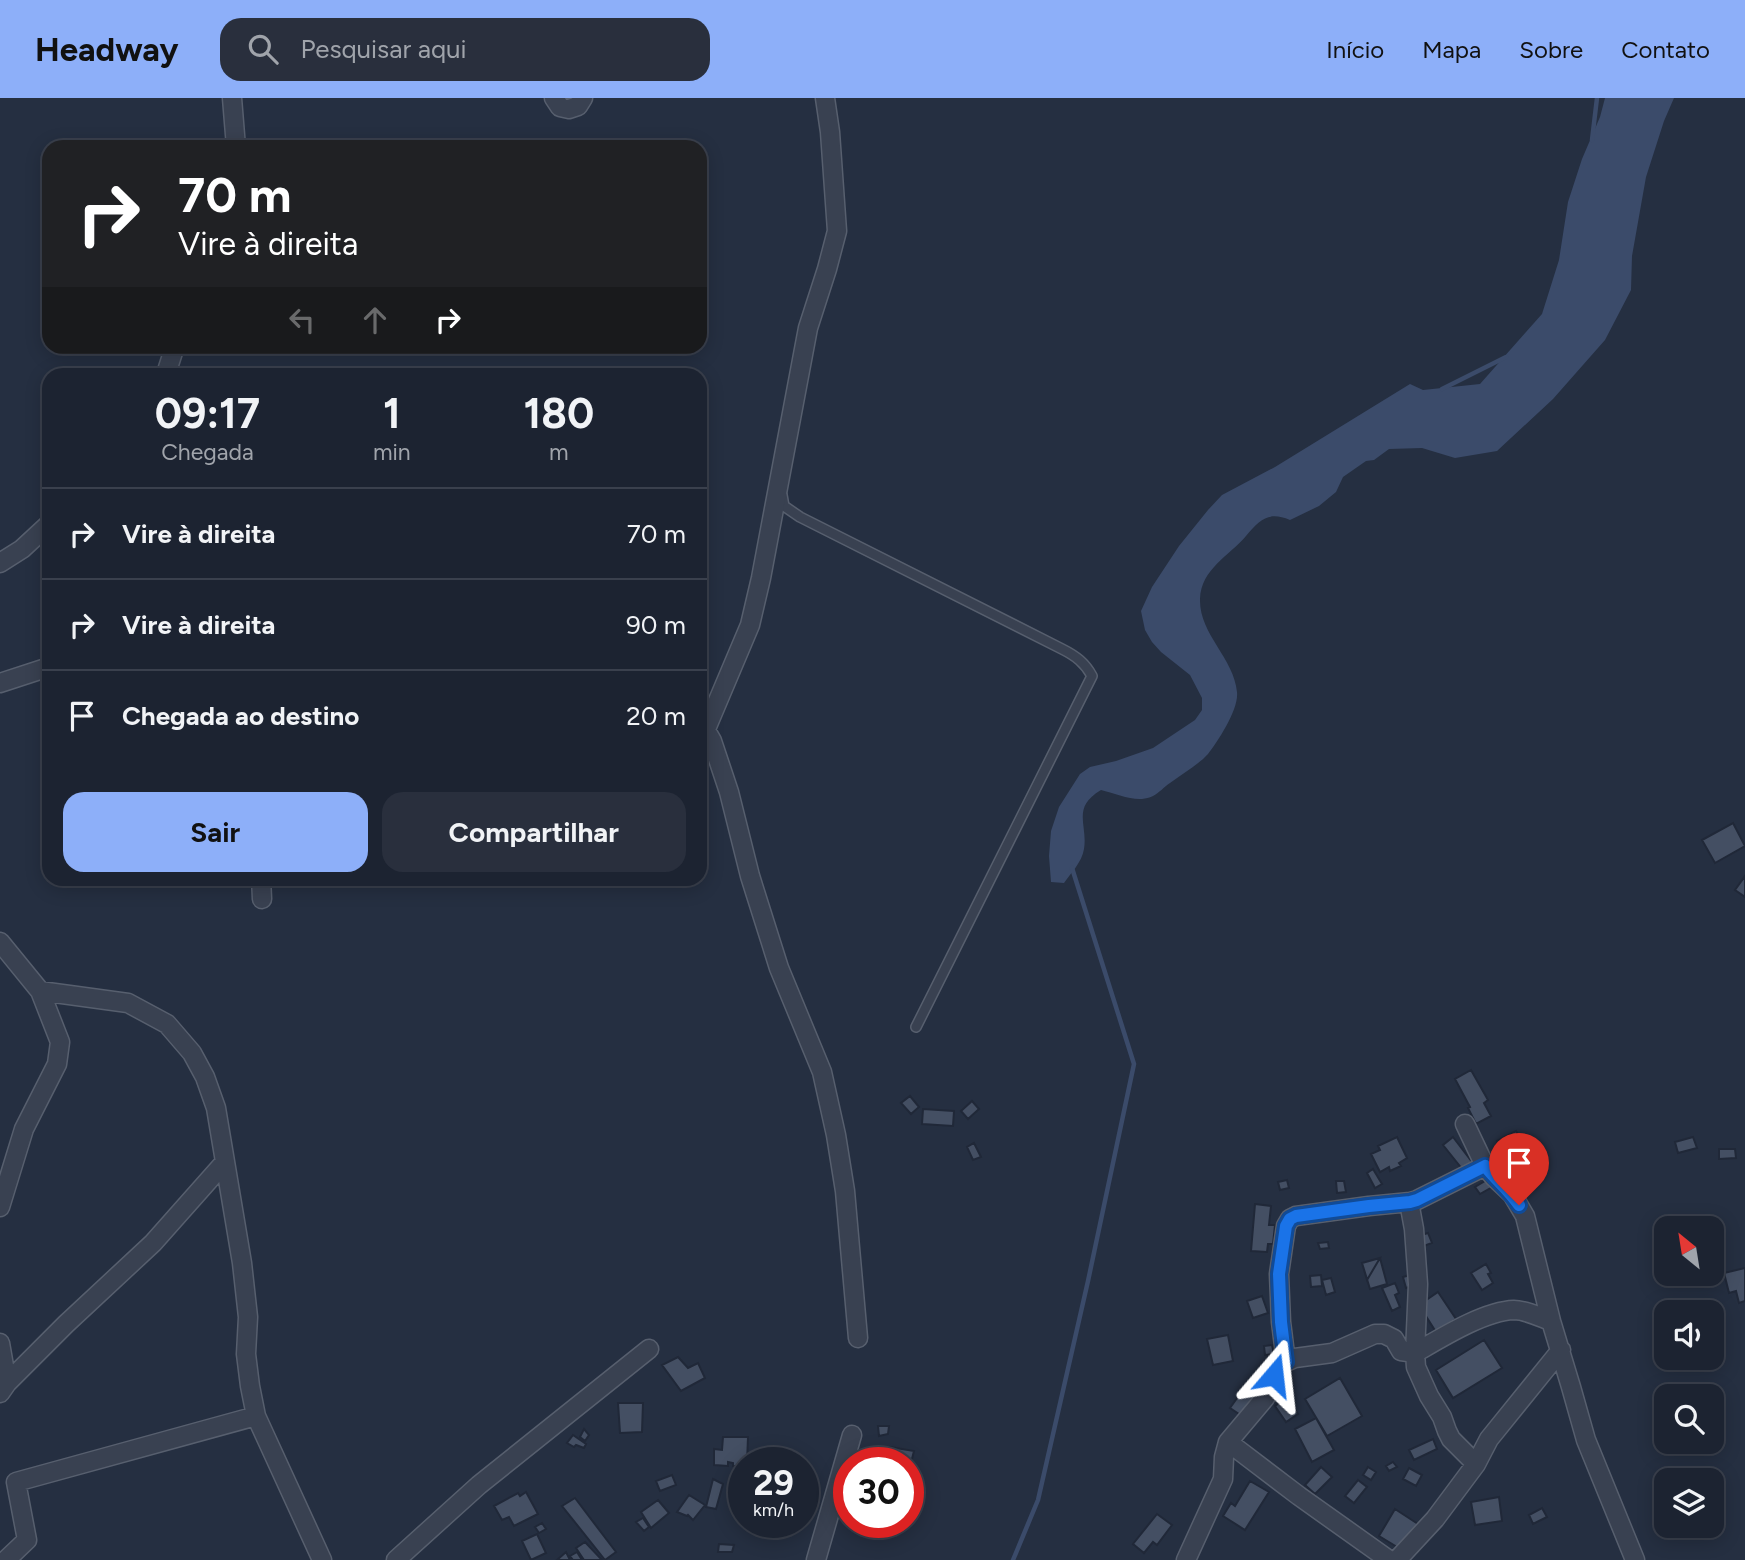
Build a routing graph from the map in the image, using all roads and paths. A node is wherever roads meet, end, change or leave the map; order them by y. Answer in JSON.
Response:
{"nodes":[{"id":1,"x":232,"y":98,"type":"edge"},
{"id":2,"x":554,"y":98,"type":"edge"},
{"id":3,"x":583,"y":98,"type":"edge"},
{"id":4,"x":825,"y":98,"type":"edge"},
{"id":5,"x":235,"y":140,"type":"edge"},
{"id":6,"x":779,"y":479,"type":"junction"},
{"id":7,"x":42,"y":531,"type":"edge"},
{"id":8,"x":0,"y":563,"type":"edge"},
{"id":9,"x":42,"y":669,"type":"edge"},
{"id":10,"x":0,"y":683,"type":"edge"},
{"id":11,"x":707,"y":716,"type":"edge"},
{"id":12,"x":707,"y":735,"type":"edge"},
{"id":13,"x":261,"y":886,"type":"edge"},
{"id":14,"x":262,"y":899,"type":"dead end"},
{"id":15,"x":0,"y":942,"type":"edge"},
{"id":16,"x":40,"y":991,"type":"junction"},
{"id":17,"x":916,"y":1027,"type":"dead end"},
{"id":18,"x":1465,"y":1124,"type":"dead end"},
{"id":19,"x":224,"y":1163,"type":"junction"},
{"id":20,"x":1485,"y":1166,"type":"junction"},
{"id":21,"x":1409,"y":1202,"type":"junction"},
{"id":22,"x":0,"y":1207,"type":"edge"},
{"id":23,"x":1551,"y":1321,"type":"junction"},
{"id":24,"x":858,"y":1338,"type":"dead end"},
{"id":25,"x":0,"y":1343,"type":"edge"},
{"id":26,"x":649,"y":1349,"type":"dead end"},
{"id":27,"x":1560,"y":1350,"type":"junction"},
{"id":28,"x":1415,"y":1353,"type":"junction"},
{"id":29,"x":1286,"y":1362,"type":"junction"},
{"id":30,"x":4,"y":1388,"type":"edge"},
{"id":31,"x":256,"y":1416,"type":"junction"},
{"id":32,"x":852,"y":1435,"type":"dead end"},
{"id":33,"x":1228,"y":1443,"type":"junction"},
{"id":34,"x":1476,"y":1464,"type":"junction"},
{"id":35,"x":6,"y":1560,"type":"edge"},
{"id":36,"x":322,"y":1560,"type":"edge"},
{"id":37,"x":396,"y":1560,"type":"edge"},
{"id":38,"x":816,"y":1560,"type":"edge"},
{"id":39,"x":1186,"y":1560,"type":"edge"},
{"id":40,"x":1389,"y":1560,"type":"edge"},
{"id":41,"x":1397,"y":1560,"type":"edge"},
{"id":42,"x":1635,"y":1560,"type":"edge"}],
"edges":[{"from":1,"to":5,"type":"street"},
{"from":2,"to":3,"type":"street"},
{"from":4,"to":6,"type":"street"},
{"from":6,"to":11,"type":"street"},
{"from":6,"to":17,"type":"lane"},
{"from":7,"to":8,"type":"street"},
{"from":9,"to":10,"type":"street"},
{"from":12,"to":24,"type":"street"},
{"from":13,"to":14,"type":"street"},
{"from":15,"to":16,"type":"street"},
{"from":16,"to":19,"type":"street"},
{"from":16,"to":22,"type":"street"},
{"from":18,"to":20,"type":"street"},
{"from":19,"to":30,"type":"street"},
{"from":19,"to":31,"type":"street"},
{"from":20,"to":21,"type":"street"},
{"from":20,"to":23,"type":"street"},
{"from":21,"to":28,"type":"street"},
{"from":21,"to":29,"type":"street"},
{"from":23,"to":27,"type":"street"},
{"from":23,"to":28,"type":"street"},
{"from":25,"to":30,"type":"street"},
{"from":26,"to":37,"type":"street"},
{"from":27,"to":34,"type":"street"},
{"from":27,"to":42,"type":"street"},
{"from":28,"to":29,"type":"street"},
{"from":28,"to":34,"type":"street"},
{"from":29,"to":33,"type":"street"},
{"from":31,"to":35,"type":"street"},
{"from":31,"to":36,"type":"street"},
{"from":32,"to":38,"type":"street"},
{"from":33,"to":39,"type":"street"},
{"from":33,"to":40,"type":"street"},
{"from":34,"to":41,"type":"street"}]}
